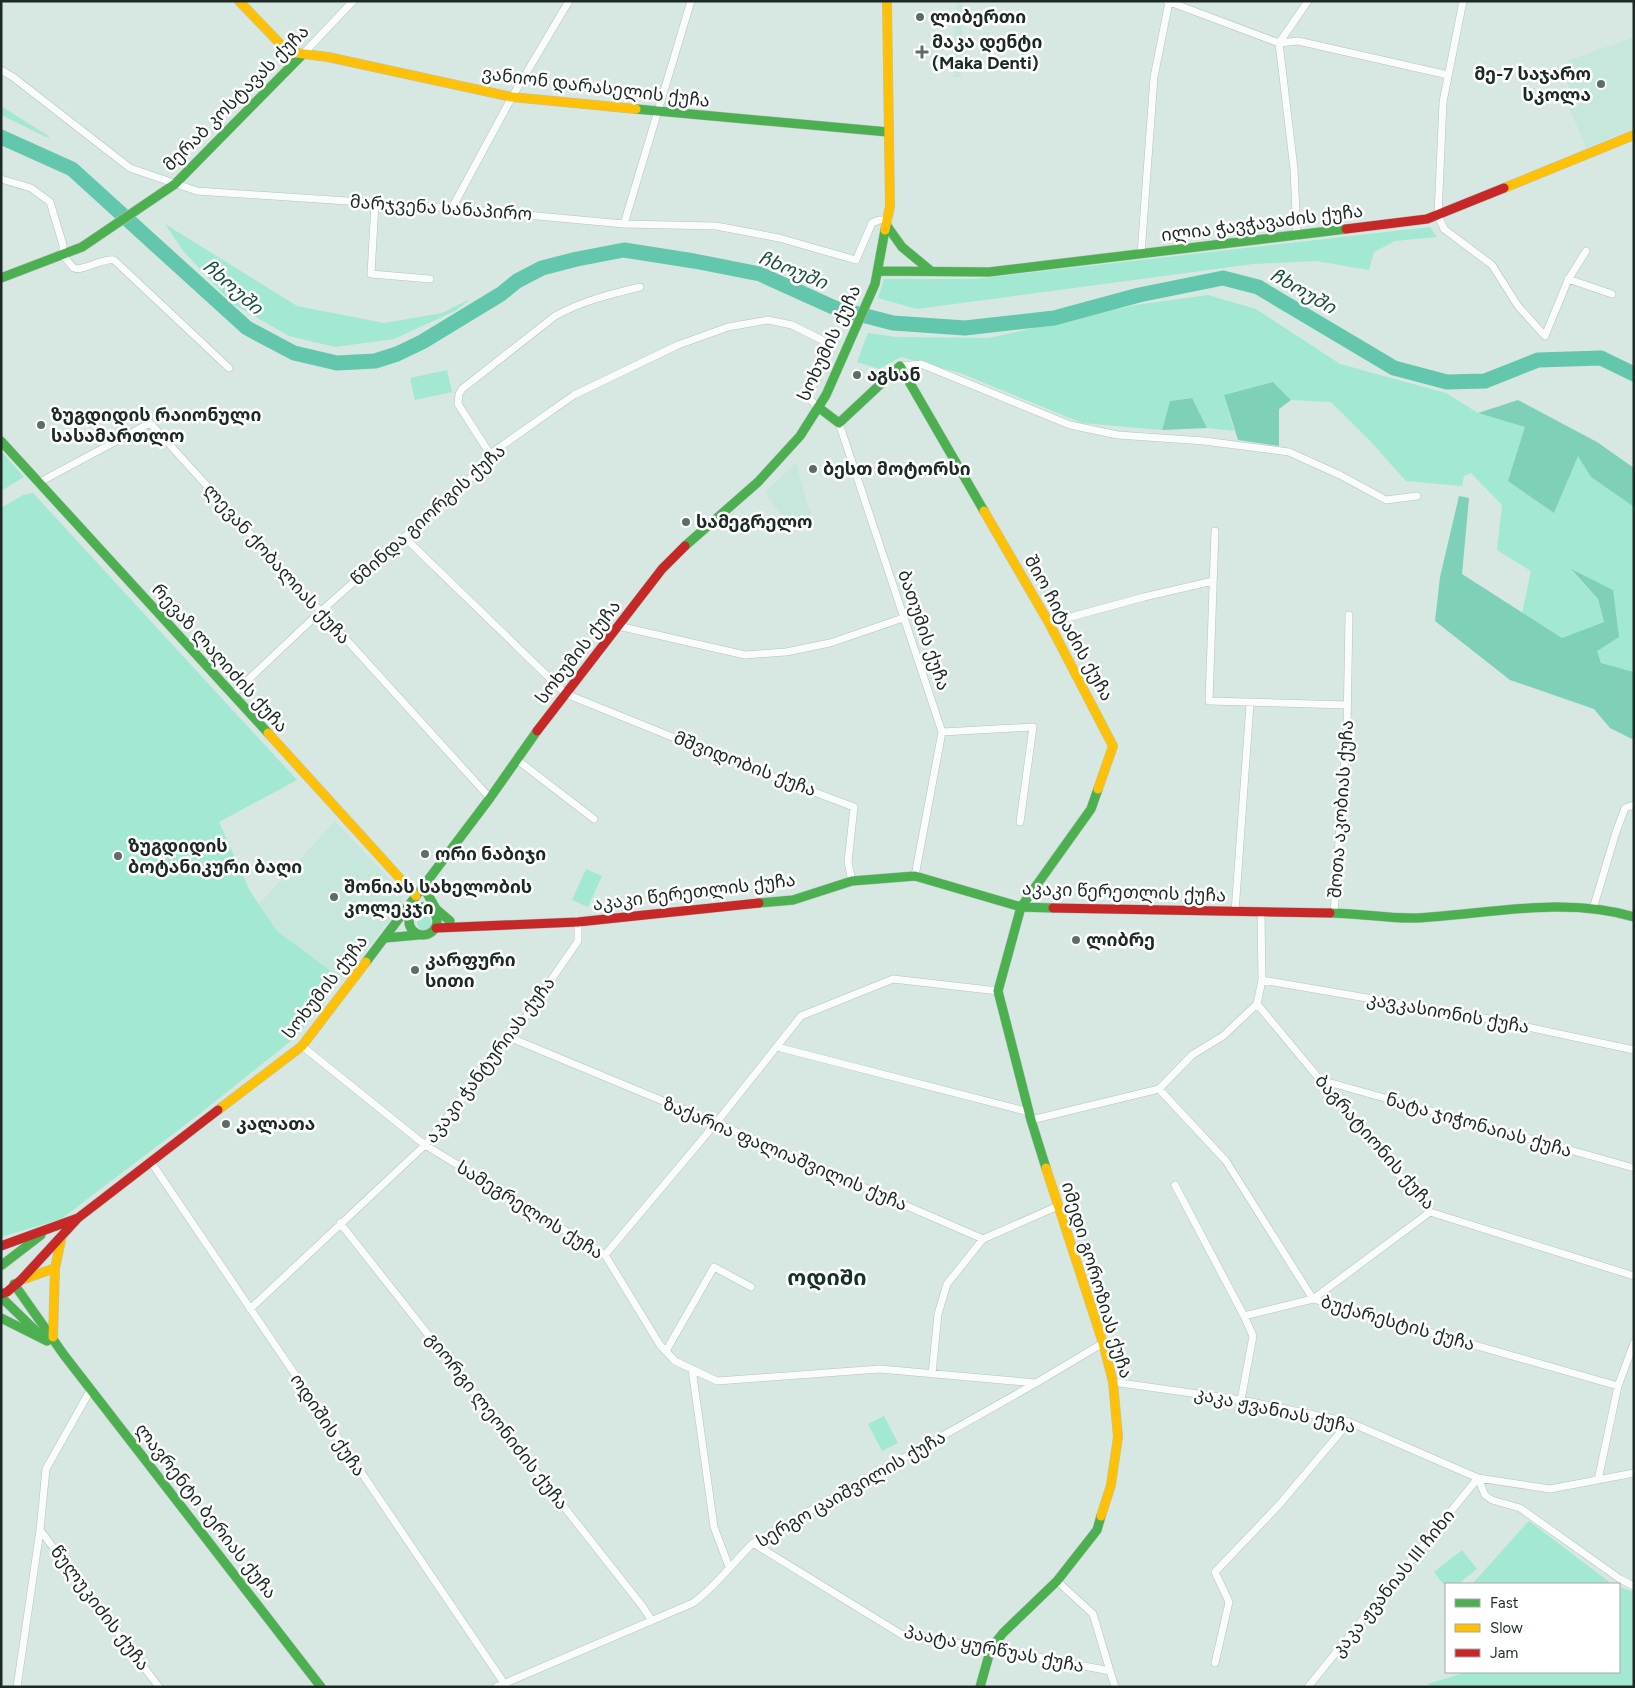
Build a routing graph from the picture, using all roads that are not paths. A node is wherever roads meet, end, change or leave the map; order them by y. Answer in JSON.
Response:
{"nodes":[{"id":1,"x":239,"y":1,"type":"edge"},
{"id":2,"x":353,"y":1,"type":"edge"},
{"id":3,"x":569,"y":1,"type":"edge"},
{"id":4,"x":691,"y":1,"type":"edge"},
{"id":5,"x":887,"y":1,"type":"edge"},
{"id":6,"x":1308,"y":1,"type":"edge"},
{"id":7,"x":1464,"y":1,"type":"edge"},
{"id":8,"x":1168,"y":2,"type":"edge"},
{"id":9,"x":1279,"y":43,"type":"junction"},
{"id":10,"x":302,"y":55,"type":"junction"},
{"id":11,"x":1,"y":70,"type":"edge"},
{"id":12,"x":1448,"y":75,"type":"junction"},
{"id":13,"x":512,"y":97,"type":"junction"},
{"id":14,"x":658,"y":112,"type":"junction"},
{"id":15,"x":888,"y":132,"type":"junction"},
{"id":16,"x":1634,"y":135,"type":"edge"},
{"id":17,"x":1,"y":179,"type":"edge"},
{"id":18,"x":175,"y":184,"type":"junction"},
{"id":19,"x":375,"y":203,"type":"junction"},
{"id":20,"x":452,"y":208,"type":"junction"},
{"id":21,"x":1438,"y":215,"type":"junction"},
{"id":22,"x":888,"y":223,"type":"junction"},
{"id":23,"x":624,"y":224,"type":"junction"},
{"id":24,"x":1297,"y":236,"type":"junction"},
{"id":25,"x":1586,"y":251,"type":"dead end"},
{"id":26,"x":1141,"y":254,"type":"junction"},
{"id":27,"x":63,"y":255,"type":"junction"},
{"id":28,"x":878,"y":271,"type":"junction"},
{"id":29,"x":931,"y":271,"type":"junction"},
{"id":30,"x":1,"y":278,"type":"edge"},
{"id":31,"x":430,"y":279,"type":"dead end"},
{"id":32,"x":1568,"y":279,"type":"junction"},
{"id":33,"x":640,"y":287,"type":"dead end"},
{"id":34,"x":1612,"y":294,"type":"dead end"},
{"id":35,"x":900,"y":366,"type":"junction"},
{"id":36,"x":229,"y":368,"type":"dead end"},
{"id":37,"x":818,"y":407,"type":"junction"},
{"id":38,"x":839,"y":423,"type":"junction"},
{"id":39,"x":1,"y":441,"type":"edge"},
{"id":40,"x":490,"y":454,"type":"junction"},
{"id":41,"x":38,"y":483,"type":"junction"},
{"id":42,"x":1417,"y":496,"type":"dead end"},
{"id":43,"x":1215,"y":532,"type":"dead end"},
{"id":44,"x":405,"y":538,"type":"junction"},
{"id":45,"x":1213,"y":581,"type":"junction"},
{"id":46,"x":320,"y":612,"type":"junction"},
{"id":47,"x":1349,"y":615,"type":"dead end"},
{"id":48,"x":903,"y":618,"type":"junction"},
{"id":49,"x":1050,"y":623,"type":"junction"},
{"id":50,"x":618,"y":626,"type":"junction"},
{"id":51,"x":232,"y":694,"type":"junction"},
{"id":52,"x":566,"y":694,"type":"junction"},
{"id":53,"x":1250,"y":704,"type":"junction"},
{"id":54,"x":1347,"y":706,"type":"junction"},
{"id":55,"x":942,"y":732,"type":"junction"},
{"id":56,"x":516,"y":759,"type":"junction"},
{"id":57,"x":490,"y":798,"type":"junction"},
{"id":58,"x":1634,"y":805,"type":"edge"},
{"id":59,"x":594,"y":819,"type":"dead end"},
{"id":60,"x":1020,"y":822,"type":"dead end"},
{"id":61,"x":914,"y":876,"type":"junction"},
{"id":62,"x":852,"y":881,"type":"junction"},
{"id":63,"x":423,"y":886,"type":"junction"},
{"id":64,"x":416,"y":896,"type":"junction"},
{"id":65,"x":1021,"y":906,"type":"junction"},
{"id":66,"x":1593,"y":909,"type":"junction"},
{"id":67,"x":405,"y":910,"type":"junction"},
{"id":68,"x":432,"y":910,"type":"junction"},
{"id":69,"x":1235,"y":912,"type":"junction"},
{"id":70,"x":1261,"y":912,"type":"junction"},
{"id":71,"x":1334,"y":913,"type":"junction"},
{"id":72,"x":1634,"y":917,"type":"edge"},
{"id":73,"x":408,"y":921,"type":"junction"},
{"id":74,"x":450,"y":921,"type":"junction"},
{"id":75,"x":578,"y":922,"type":"junction"},
{"id":76,"x":470,"y":927,"type":"junction"},
{"id":77,"x":436,"y":928,"type":"junction"},
{"id":78,"x":418,"y":935,"type":"junction"},
{"id":79,"x":384,"y":938,"type":"junction"},
{"id":80,"x":1262,"y":980,"type":"junction"},
{"id":81,"x":998,"y":992,"type":"junction"},
{"id":82,"x":1257,"y":1004,"type":"junction"},
{"id":83,"x":511,"y":1038,"type":"junction"},
{"id":84,"x":302,"y":1046,"type":"junction"},
{"id":85,"x":777,"y":1047,"type":"junction"},
{"id":86,"x":1634,"y":1050,"type":"edge"},
{"id":87,"x":1323,"y":1081,"type":"junction"},
{"id":88,"x":1159,"y":1090,"type":"junction"},
{"id":89,"x":1030,"y":1116,"type":"junction"},
{"id":90,"x":716,"y":1123,"type":"junction"},
{"id":91,"x":425,"y":1146,"type":"junction"},
{"id":92,"x":151,"y":1162,"type":"junction"},
{"id":93,"x":1634,"y":1168,"type":"edge"},
{"id":94,"x":1175,"y":1185,"type":"dead end"},
{"id":95,"x":1058,"y":1206,"type":"junction"},
{"id":96,"x":1430,"y":1212,"type":"junction"},
{"id":97,"x":78,"y":1218,"type":"junction"},
{"id":98,"x":340,"y":1223,"type":"junction"},
{"id":99,"x":52,"y":1226,"type":"junction"},
{"id":100,"x":62,"y":1238,"type":"junction"},
{"id":101,"x":983,"y":1239,"type":"junction"},
{"id":102,"x":1,"y":1246,"type":"edge"},
{"id":103,"x":605,"y":1254,"type":"junction"},
{"id":104,"x":2,"y":1265,"type":"edge"},
{"id":105,"x":54,"y":1268,"type":"junction"},
{"id":106,"x":1634,"y":1276,"type":"edge"},
{"id":107,"x":16,"y":1278,"type":"junction"},
{"id":108,"x":751,"y":1287,"type":"dead end"},
{"id":109,"x":1,"y":1295,"type":"edge"},
{"id":110,"x":1313,"y":1299,"type":"junction"},
{"id":111,"x":250,"y":1309,"type":"junction"},
{"id":112,"x":1244,"y":1316,"type":"junction"},
{"id":113,"x":1,"y":1318,"type":"edge"},
{"id":114,"x":50,"y":1339,"type":"junction"},
{"id":115,"x":1103,"y":1343,"type":"junction"},
{"id":116,"x":1634,"y":1343,"type":"edge"},
{"id":117,"x":666,"y":1351,"type":"junction"},
{"id":118,"x":692,"y":1369,"type":"junction"},
{"id":119,"x":932,"y":1374,"type":"junction"},
{"id":120,"x":1113,"y":1382,"type":"junction"},
{"id":121,"x":1036,"y":1383,"type":"junction"},
{"id":122,"x":1618,"y":1386,"type":"junction"},
{"id":123,"x":91,"y":1389,"type":"junction"},
{"id":124,"x":1241,"y":1400,"type":"junction"},
{"id":125,"x":1349,"y":1422,"type":"junction"},
{"id":126,"x":1634,"y":1473,"type":"edge"},
{"id":127,"x":1478,"y":1478,"type":"junction"},
{"id":128,"x":1598,"y":1480,"type":"junction"},
{"id":129,"x":40,"y":1530,"type":"junction"},
{"id":130,"x":753,"y":1543,"type":"junction"},
{"id":131,"x":729,"y":1567,"type":"junction"},
{"id":132,"x":1057,"y":1581,"type":"junction"},
{"id":133,"x":1634,"y":1586,"type":"edge"},
{"id":134,"x":652,"y":1621,"type":"junction"},
{"id":135,"x":991,"y":1648,"type":"junction"},
{"id":136,"x":1216,"y":1663,"type":"dead end"},
{"id":137,"x":1110,"y":1671,"type":"junction"},
{"id":138,"x":505,"y":1685,"type":"edge"},
{"id":139,"x":17,"y":1687,"type":"edge"},
{"id":140,"x":159,"y":1687,"type":"edge"},
{"id":141,"x":321,"y":1687,"type":"edge"},
{"id":142,"x":496,"y":1687,"type":"edge"},
{"id":143,"x":980,"y":1687,"type":"edge"},
{"id":144,"x":1115,"y":1687,"type":"edge"},
{"id":145,"x":1308,"y":1687,"type":"edge"}],
"edges":[{"from":1,"to":10,"type":"main road"},
{"from":2,"to":10,"type":"street","name":"მერაბ კოსტავას ქუჩა"},
{"from":3,"to":13,"type":"street"},
{"from":4,"to":14,"type":"street"},
{"from":5,"to":15,"type":"main road","name":"სოხუმის ქუჩა"},
{"from":6,"to":9,"type":"street"},
{"from":7,"to":12,"type":"street"},
{"from":8,"to":9,"type":"street"},
{"from":8,"to":26,"type":"street"},
{"from":9,"to":12,"type":"street"},
{"from":9,"to":24,"type":"street"},
{"from":10,"to":13,"type":"main road","name":"ვანიონ დარასელის ქუჩა"},
{"from":10,"to":18,"type":"main road","name":"მერაბ კოსტავას ქუჩა"},
{"from":11,"to":18,"type":"street","name":"მარჯვენა სანაპირო"},
{"from":12,"to":21,"type":"street"},
{"from":13,"to":14,"type":"main road","name":"ვანიონ დარასელის ქუჩა"},
{"from":13,"to":20,"type":"street"},
{"from":14,"to":15,"type":"main road","name":"ვანიონ დარასელის ქუჩა"},
{"from":14,"to":23,"type":"street"},
{"from":15,"to":22,"type":"main road","name":"სოხუმის ქუჩა"},
{"from":16,"to":21,"type":"main road","name":"ილია ჭავჭავაძის ქუჩა"},
{"from":17,"to":27,"type":"street"},
{"from":18,"to":19,"type":"street","name":"მარჯვენა სანაპირო"},
{"from":18,"to":27,"type":"main road","name":"მერაბ კოსტავას ქუჩა"},
{"from":19,"to":20,"type":"street","name":"მარჯვენა სანაპირო"},
{"from":19,"to":31,"type":"street"},
{"from":20,"to":23,"type":"street","name":"მარჯვენა სანაპირო"},
{"from":21,"to":24,"type":"main road","name":"ილია ჭავჭავაძის ქუჩა"},
{"from":21,"to":32,"type":"street"},
{"from":22,"to":23,"type":"street","name":"მარჯვენა სანაპირო"},
{"from":22,"to":28,"type":"main road","name":"სოხუმის ქუჩა"},
{"from":22,"to":29,"type":"main road"},
{"from":24,"to":26,"type":"main road","name":"ილია ჭავჭავაძის ქუჩა"},
{"from":25,"to":32,"type":"street"},
{"from":26,"to":29,"type":"main road","name":"ილია ჭავჭავაძის ქუჩა"},
{"from":27,"to":30,"type":"main road"},
{"from":27,"to":36,"type":"street"},
{"from":28,"to":29,"type":"main road","name":"ილია ჭავჭავაძის ქუჩა"},
{"from":28,"to":37,"type":"main road","name":"სოხუმის ქუჩა"},
{"from":32,"to":34,"type":"street"},
{"from":33,"to":40,"type":"street"},
{"from":35,"to":38,"type":"main road"},
{"from":35,"to":42,"type":"street"},
{"from":35,"to":49,"type":"main road","name":"შიო ჩიტაძის ქუჩა"},
{"from":37,"to":38,"type":"main road"},
{"from":37,"to":40,"type":"street","name":"წმინდა გიორგის ქუჩა"},
{"from":37,"to":50,"type":"main road","name":"სოხუმის ქუჩა"},
{"from":38,"to":48,"type":"street","name":"ბათუმის ქუჩა"},
{"from":39,"to":41,"type":"main road","name":"რევაზ ლაღიძის ქუჩა"},
{"from":40,"to":44,"type":"street","name":"წმინდა გიორგის ქუჩა"},
{"from":41,"to":46,"type":"street","name":"ლევან ქობალიას ქუჩა"},
{"from":41,"to":51,"type":"main road","name":"რევაზ ლაღიძის ქუჩა"},
{"from":43,"to":45,"type":"street","name":"შოთა აკობიას ქუჩა"},
{"from":44,"to":46,"type":"street","name":"წმინდა გიორგის ქუჩა"},
{"from":44,"to":52,"type":"street"},
{"from":45,"to":49,"type":"street"},
{"from":45,"to":53,"type":"street","name":"შოთა აკობიას ქუჩა"},
{"from":46,"to":51,"type":"street","name":"წმინდა გიორგის ქუჩა"},
{"from":46,"to":57,"type":"street","name":"ლევან ქობალიას ქუჩა"},
{"from":47,"to":54,"type":"street","name":"შოთა აკობიას ქუჩა"},
{"from":48,"to":50,"type":"street"},
{"from":48,"to":55,"type":"street","name":"ბათუმის ქუჩა"},
{"from":49,"to":65,"type":"main road","name":"შიო ჩიტაძის ქუჩა"},
{"from":50,"to":52,"type":"main road","name":"სოხუმის ქუჩა"},
{"from":51,"to":64,"type":"main road","name":"რევაზ ლაღიძის ქუჩა"},
{"from":52,"to":56,"type":"main road","name":"სოხუმის ქუჩა"},
{"from":52,"to":62,"type":"street","name":"მშვიდობის ქუჩა"},
{"from":53,"to":54,"type":"street","name":"შოთა აკობიას ქუჩა"},
{"from":53,"to":69,"type":"street"},
{"from":54,"to":71,"type":"street","name":"შოთა აკობიას ქუჩა"},
{"from":55,"to":60,"type":"street"},
{"from":55,"to":61,"type":"street","name":"ბათუმის ქუჩა"},
{"from":56,"to":57,"type":"main road","name":"სოხუმის ქუჩა"},
{"from":56,"to":59,"type":"street"},
{"from":57,"to":63,"type":"main road","name":"სოხუმის ქუჩა"},
{"from":58,"to":66,"type":"street"},
{"from":61,"to":62,"type":"main road","name":"აკაკი წერეთლის ქუჩა"},
{"from":61,"to":65,"type":"main road","name":"აკაკი წერეთლის ქუჩა"},
{"from":62,"to":75,"type":"main road","name":"აკაკი წერეთლის ქუჩა"},
{"from":63,"to":64,"type":"main road","name":"სოხუმის ქუჩა"},
{"from":63,"to":74,"type":"main road"},
{"from":64,"to":67,"type":"main road","name":"სოხუმის ქუჩა"},
{"from":64,"to":68,"type":"main road","name":"რევაზ ლაღიძის ქუჩა"},
{"from":65,"to":69,"type":"main road","name":"აკაკი წერეთლის ქუჩა"},
{"from":65,"to":81,"type":"main road","name":"იმედი გოროზიას ქუჩა"},
{"from":66,"to":71,"type":"main road","name":"აკაკი წერეთლის ქუჩა"},
{"from":66,"to":72,"type":"main road","name":"აკაკი წერეთლის ქუჩა"},
{"from":67,"to":73,"type":"main road"},
{"from":67,"to":79,"type":"main road","name":"სოხუმის ქუჩა"},
{"from":68,"to":73,"type":"main road"},
{"from":68,"to":74,"type":"main road","name":"რევაზ ლაღიძის ქუჩა"},
{"from":68,"to":77,"type":"main road"},
{"from":69,"to":70,"type":"main road","name":"აკაკი წერეთლის ქუჩა"},
{"from":70,"to":71,"type":"main road","name":"აკაკი წერეთლის ქუჩა"},
{"from":70,"to":80,"type":"street"},
{"from":73,"to":78,"type":"main road"},
{"from":74,"to":76,"type":"main road"},
{"from":75,"to":76,"type":"main road","name":"აკაკი წერეთლის ქუჩა"},
{"from":75,"to":83,"type":"street","name":"აკაკი ჭანტურიას ქუჩა"},
{"from":76,"to":77,"type":"main road","name":"აკაკი წერეთლის ქუჩა"},
{"from":77,"to":78,"type":"main road"},
{"from":78,"to":79,"type":"main road"},
{"from":79,"to":84,"type":"main road","name":"სოხუმის ქუჩა"},
{"from":80,"to":82,"type":"street"},
{"from":80,"to":86,"type":"street","name":"კავკასიონის ქუჩა"},
{"from":81,"to":85,"type":"street"},
{"from":81,"to":89,"type":"main road","name":"იმედი გოროზიას ქუჩა"},
{"from":82,"to":87,"type":"street","name":"ბაგრატიონის ქუჩა"},
{"from":82,"to":88,"type":"street"},
{"from":83,"to":90,"type":"street","name":"ზაქარია ფალიაშვილის ქუჩა"},
{"from":83,"to":91,"type":"street","name":"აკაკი ჭანტურიას ქუჩა"},
{"from":84,"to":91,"type":"street","name":"სამეგრელოს ქუჩა"},
{"from":84,"to":92,"type":"main road","name":"სოხუმის ქუჩა"},
{"from":85,"to":89,"type":"street"},
{"from":85,"to":90,"type":"street"},
{"from":87,"to":93,"type":"street","name":"ნატა ჯიჭონაიას ქუჩა"},
{"from":87,"to":96,"type":"street","name":"ბაგრატიონის ქუჩა"},
{"from":88,"to":89,"type":"street"},
{"from":88,"to":110,"type":"street","name":"ბუქარესტის ქუჩა"},
{"from":89,"to":95,"type":"main road","name":"იმედი გოროზიას ქუჩა"},
{"from":90,"to":101,"type":"street","name":"ზაქარია ფალიაშვილის ქუჩა"},
{"from":90,"to":103,"type":"street"},
{"from":91,"to":98,"type":"street","name":"აკაკი ჭანტურიას ქუჩა"},
{"from":91,"to":103,"type":"street","name":"სამეგრელოს ქუჩა"},
{"from":92,"to":97,"type":"main road","name":"სოხუმის ქუჩა"},
{"from":92,"to":111,"type":"street","name":"ოდიშის ქუჩა"},
{"from":94,"to":112,"type":"street"},
{"from":95,"to":101,"type":"street"},
{"from":95,"to":115,"type":"main road","name":"იმედი გოროზიას ქუჩა"},
{"from":96,"to":106,"type":"street","name":"ბაგრატიონის ქუჩა"},
{"from":96,"to":110,"type":"street"},
{"from":97,"to":99,"type":"main road"},
{"from":97,"to":100,"type":"main road"},
{"from":98,"to":111,"type":"street","name":"აკაკი ჭანტურიას ქუჩა"},
{"from":98,"to":134,"type":"street","name":"გიორგი ლეონიძის ქუჩა"},
{"from":99,"to":102,"type":"main road"},
{"from":99,"to":104,"type":"main road"},
{"from":100,"to":105,"type":"main road"},
{"from":100,"to":107,"type":"main road"},
{"from":101,"to":119,"type":"street"},
{"from":103,"to":117,"type":"street","name":"სამეგრელოს ქუჩა"},
{"from":104,"to":107,"type":"main road"},
{"from":105,"to":107,"type":"main road"},
{"from":105,"to":114,"type":"main road"},
{"from":107,"to":109,"type":"main road"},
{"from":107,"to":114,"type":"main road"},
{"from":108,"to":117,"type":"street"},
{"from":109,"to":114,"type":"main road"},
{"from":110,"to":112,"type":"street"},
{"from":110,"to":122,"type":"street","name":"ბუქარესტის ქუჩა"},
{"from":111,"to":138,"type":"street","name":"ოდიშის ქუჩა"},
{"from":112,"to":124,"type":"street"},
{"from":113,"to":114,"type":"main road"},
{"from":114,"to":123,"type":"main road","name":"ლავრენტი ბერიას ქუჩა"},
{"from":115,"to":120,"type":"main road","name":"იმედი გოროზიას ქუჩა"},
{"from":115,"to":121,"type":"street","name":"სერგო ცაიშვილის ქუჩა"},
{"from":116,"to":122,"type":"street"},
{"from":117,"to":118,"type":"street","name":"სამეგრელოს ქუჩა"},
{"from":118,"to":119,"type":"street","name":"სამეგრელოს ქუჩა"},
{"from":118,"to":131,"type":"street"},
{"from":119,"to":121,"type":"street","name":"სამეგრელოს ქუჩა"},
{"from":120,"to":124,"type":"street","name":"კაკა ჟვანიას ქუჩა"},
{"from":120,"to":132,"type":"main road","name":"იმედი გოროზიას ქუჩა"},
{"from":121,"to":130,"type":"street","name":"სერგო ცაიშვილის ქუჩა"},
{"from":122,"to":128,"type":"street"},
{"from":123,"to":129,"type":"street"},
{"from":123,"to":141,"type":"main road","name":"ლავრენტი ბერიას ქუჩა"},
{"from":124,"to":125,"type":"street","name":"კაკა ჟვანიას ქუჩა"},
{"from":125,"to":127,"type":"street","name":"კაკა ჟვანიას ქუჩა"},
{"from":125,"to":136,"type":"street"},
{"from":126,"to":128,"type":"street","name":"კაკა ჟვანიას ქუჩა"},
{"from":127,"to":128,"type":"street","name":"კაკა ჟვანიას ქუჩა"},
{"from":127,"to":133,"type":"street"},
{"from":127,"to":145,"type":"street","name":"კაკა ჟვანიას III ჩიხი"},
{"from":129,"to":139,"type":"street"},
{"from":129,"to":140,"type":"street","name":"წულუკიძის ქუჩა"},
{"from":130,"to":131,"type":"street","name":"სერგო ცაიშვილის ქუჩა"},
{"from":130,"to":135,"type":"street","name":"პაატა ყურწუას ქუჩა"},
{"from":131,"to":134,"type":"street","name":"სერგო ცაიშვილის ქუჩა"},
{"from":132,"to":135,"type":"main road","name":"იმედი გოროზიას ქუჩა"},
{"from":132,"to":137,"type":"street","name":"პაატა ყურწუას ქუჩა"},
{"from":134,"to":138,"type":"street","name":"სერგო ცაიშვილის ქუჩა"},
{"from":135,"to":137,"type":"street","name":"პაატა ყურწუას ქუჩა"},
{"from":135,"to":143,"type":"main road","name":"იმედი გოროზიას ქუჩა"},
{"from":137,"to":144,"type":"street","name":"პაატა ყურწუას ქუჩა"},
{"from":138,"to":142,"type":"street","name":"სერგო ცაიშვილის ქუჩა"}]}
